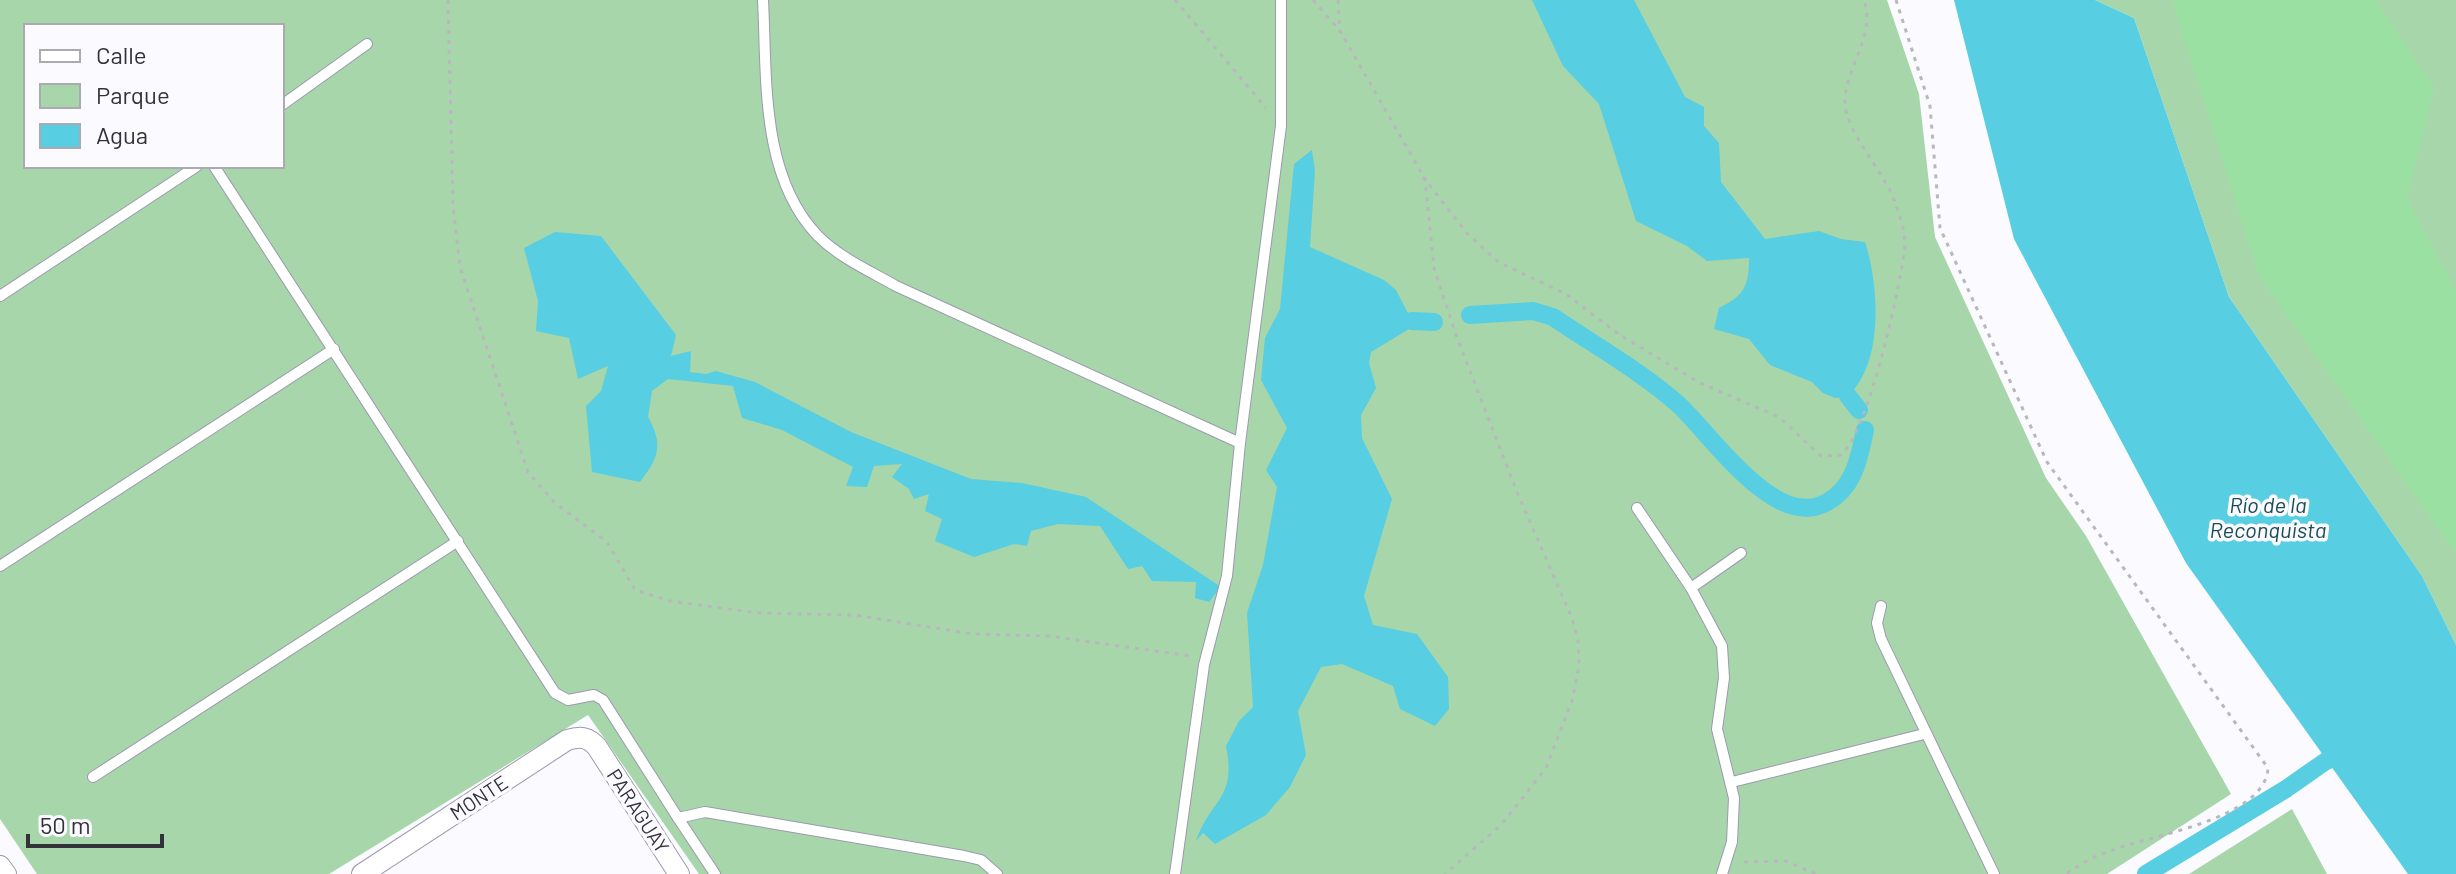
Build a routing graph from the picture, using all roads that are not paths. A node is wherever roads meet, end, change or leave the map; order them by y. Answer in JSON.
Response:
{"nodes":[{"id":1,"x":763,"y":0,"type":"edge"},
{"id":2,"x":1281,"y":0,"type":"edge"},
{"id":3,"x":367,"y":44,"type":"dead end"},
{"id":4,"x":284,"y":104,"type":"edge"},
{"id":5,"x":194,"y":168,"type":"edge"},
{"id":6,"x":215,"y":168,"type":"edge"},
{"id":7,"x":0,"y":296,"type":"edge"},
{"id":8,"x":334,"y":349,"type":"junction"},
{"id":9,"x":1240,"y":443,"type":"junction"},
{"id":10,"x":1637,"y":508,"type":"dead end"},
{"id":11,"x":458,"y":541,"type":"junction"},
{"id":12,"x":1741,"y":553,"type":"dead end"},
{"id":13,"x":0,"y":566,"type":"edge"},
{"id":14,"x":1691,"y":588,"type":"junction"},
{"id":15,"x":1881,"y":606,"type":"dead end"},
{"id":16,"x":1924,"y":734,"type":"junction"},
{"id":17,"x":597,"y":747,"type":"joint"},
{"id":18,"x":93,"y":777,"type":"dead end"},
{"id":19,"x":1732,"y":782,"type":"junction"},
{"id":20,"x":678,"y":818,"type":"junction"},
{"id":21,"x":0,"y":866,"type":"edge"},
{"id":22,"x":6,"y":874,"type":"edge"},
{"id":23,"x":362,"y":874,"type":"edge"},
{"id":24,"x":679,"y":874,"type":"edge"},
{"id":25,"x":715,"y":874,"type":"edge"},
{"id":26,"x":997,"y":874,"type":"edge"},
{"id":27,"x":1175,"y":874,"type":"edge"},
{"id":28,"x":1722,"y":874,"type":"edge"},
{"id":29,"x":1994,"y":874,"type":"edge"}],
"edges":[{"from":1,"to":9,"type":"lane"},
{"from":2,"to":9,"type":"lane"},
{"from":3,"to":4,"type":"lane"},
{"from":5,"to":7,"type":"lane"},
{"from":6,"to":8,"type":"lane"},
{"from":8,"to":11,"type":"lane"},
{"from":8,"to":13,"type":"lane"},
{"from":9,"to":27,"type":"lane"},
{"from":10,"to":14,"type":"lane"},
{"from":11,"to":18,"type":"lane"},
{"from":11,"to":20,"type":"lane"},
{"from":12,"to":14,"type":"lane"},
{"from":14,"to":19,"type":"lane"},
{"from":15,"to":16,"type":"lane"},
{"from":16,"to":19,"type":"lane"},
{"from":16,"to":29,"type":"lane"},
{"from":17,"to":23,"type":"street","name":"MONTE"},
{"from":17,"to":24,"type":"street","name":"PARAGUAY"},
{"from":19,"to":28,"type":"lane"},
{"from":20,"to":25,"type":"lane"},
{"from":20,"to":26,"type":"lane"},
{"from":21,"to":22,"type":"street"}]}
